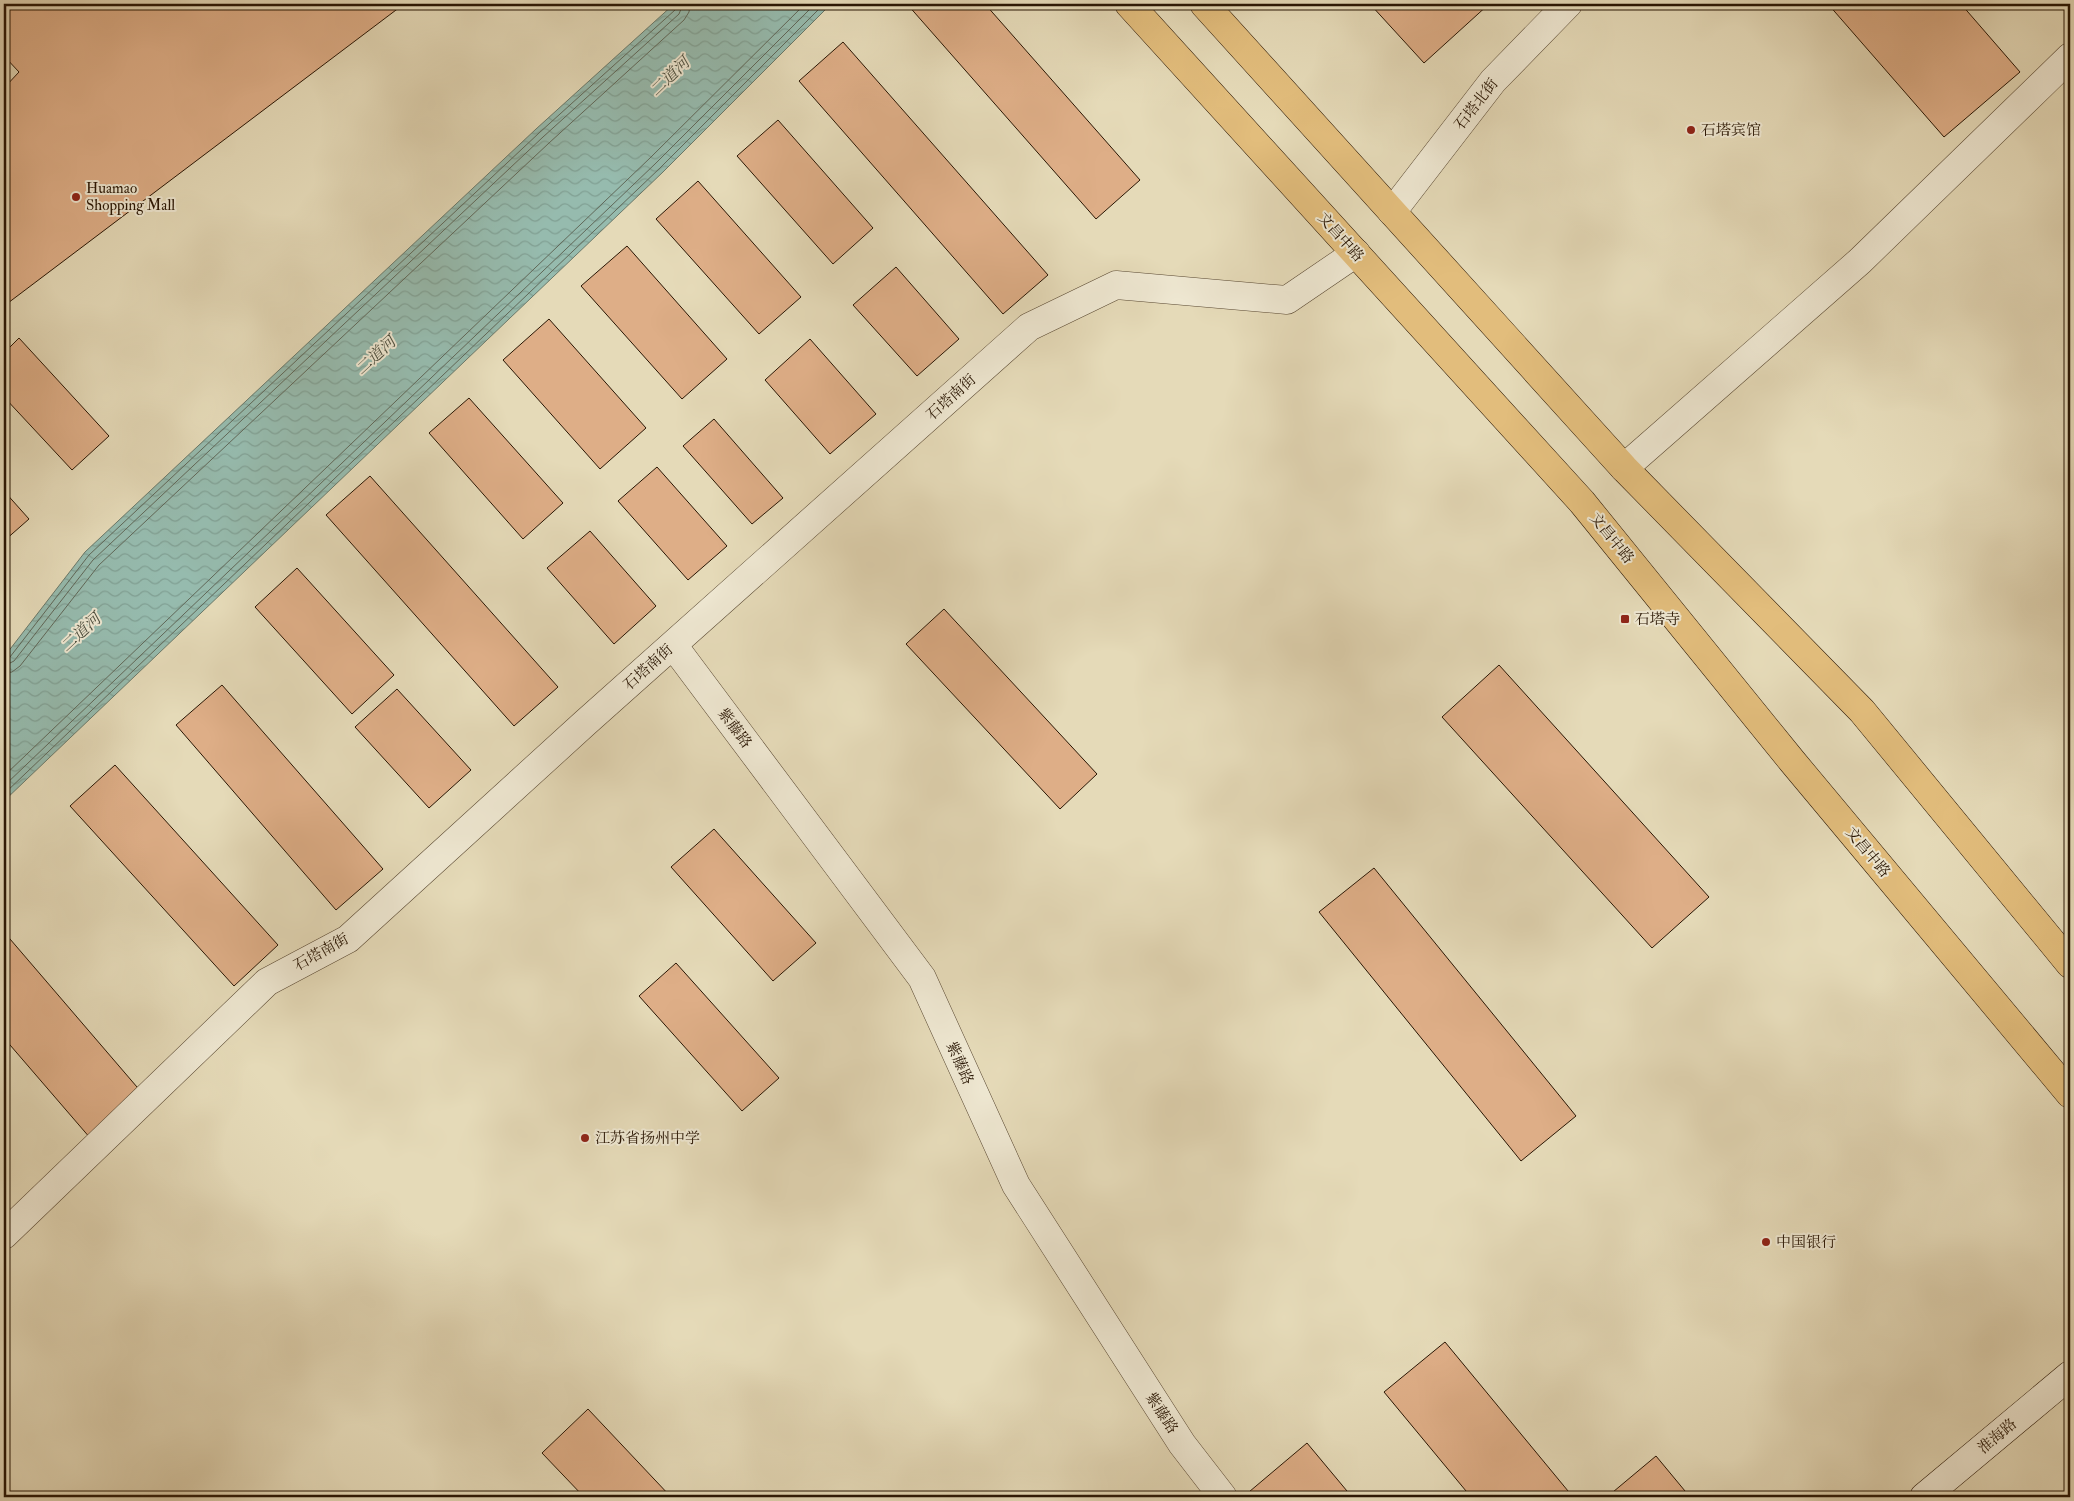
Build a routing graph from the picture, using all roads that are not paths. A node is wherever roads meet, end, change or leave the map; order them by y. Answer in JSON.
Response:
{"nodes":[{"id":1,"x":1129,"y":4,"type":"edge"},
{"id":2,"x":1204,"y":4,"type":"edge"},
{"id":3,"x":1568,"y":4,"type":"edge"},
{"id":4,"x":2070,"y":57,"type":"edge"},
{"id":5,"x":1392,"y":212,"type":"junction"},
{"id":6,"x":1356,"y":253,"type":"junction"},
{"id":7,"x":1624,"y":468,"type":"junction"},
{"id":8,"x":673,"y":644,"type":"junction"},
{"id":9,"x":2070,"y":964,"type":"edge"},
{"id":10,"x":2070,"y":1094,"type":"edge"},
{"id":11,"x":4,"y":1235,"type":"edge"},
{"id":12,"x":2070,"y":1375,"type":"edge"},
{"id":13,"x":1223,"y":1497,"type":"edge"},
{"id":14,"x":1924,"y":1497,"type":"edge"}],
"edges":[{"from":1,"to":6,"type":"main road","name":"文昌中路"},
{"from":2,"to":5,"type":"main road"},
{"from":3,"to":5,"type":"street","name":"石塔北街"},
{"from":4,"to":7,"type":"street"},
{"from":5,"to":7,"type":"main road"},
{"from":6,"to":8,"type":"street","name":"石塔南街"},
{"from":6,"to":10,"type":"main road","name":"文昌中路"},
{"from":7,"to":9,"type":"main road"},
{"from":8,"to":11,"type":"street","name":"石塔南街"},
{"from":8,"to":13,"type":"street","name":"紫藤路"},
{"from":12,"to":14,"type":"street","name":"淮海路"}]}
